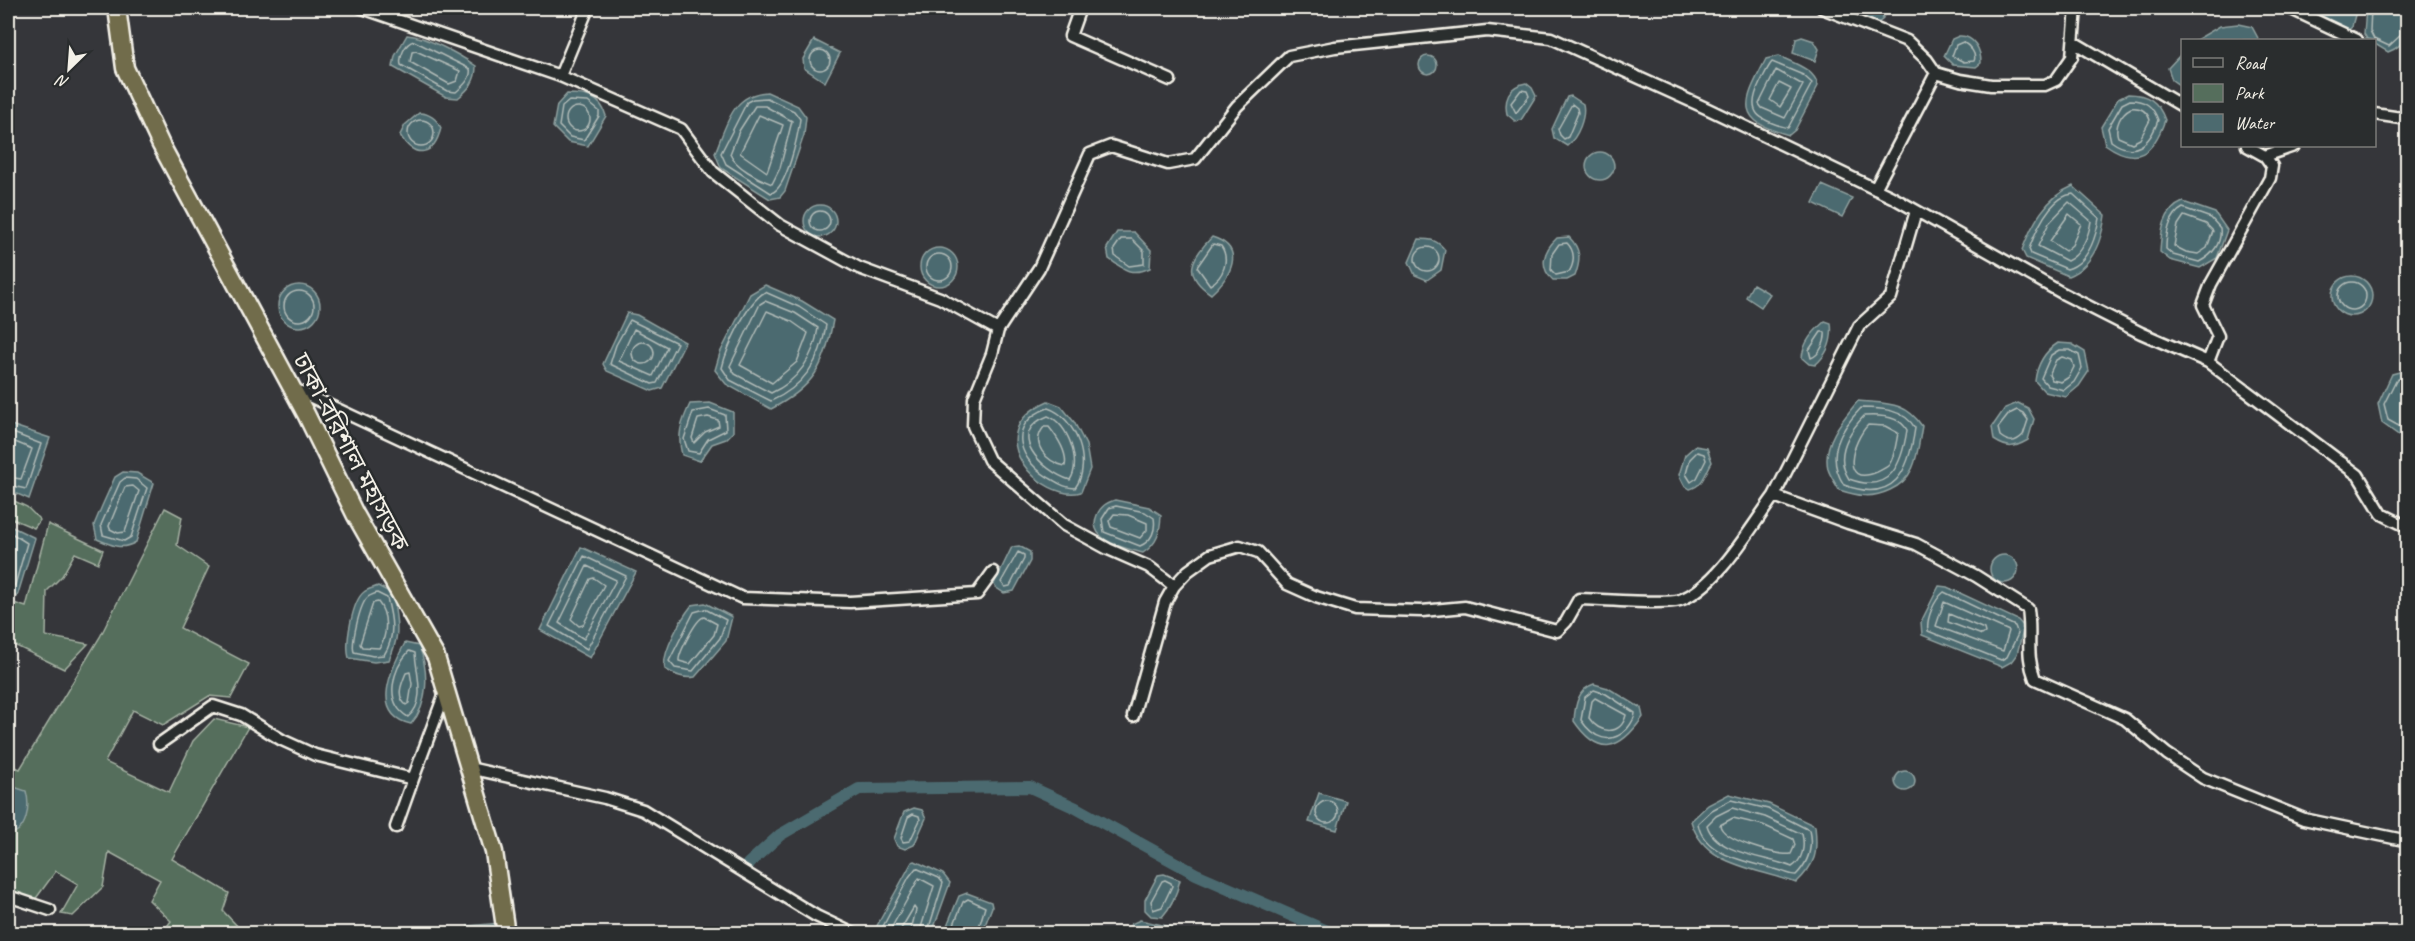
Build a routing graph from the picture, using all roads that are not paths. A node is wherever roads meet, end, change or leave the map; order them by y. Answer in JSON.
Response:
{"nodes":[{"id":1,"x":117,"y":8,"type":"edge"},
{"id":2,"x":362,"y":8,"type":"edge"},
{"id":3,"x":588,"y":8,"type":"edge"},
{"id":4,"x":1080,"y":8,"type":"edge"},
{"id":5,"x":1822,"y":8,"type":"edge"},
{"id":6,"x":2076,"y":8,"type":"edge"},
{"id":7,"x":2289,"y":8,"type":"edge"},
{"id":8,"x":2355,"y":39,"type":"edge"},
{"id":9,"x":2075,"y":43,"type":"junction"},
{"id":10,"x":1936,"y":73,"type":"junction"},
{"id":11,"x":560,"y":76,"type":"junction"},
{"id":12,"x":1170,"y":80,"type":"dead end"},
{"id":13,"x":2181,"y":105,"type":"edge"},
{"id":14,"x":2376,"y":114,"type":"edge"},
{"id":15,"x":2408,"y":119,"type":"edge"},
{"id":16,"x":2249,"y":147,"type":"edge"},
{"id":17,"x":2291,"y":147,"type":"edge"},
{"id":18,"x":2265,"y":156,"type":"junction"},
{"id":19,"x":1875,"y":189,"type":"junction"},
{"id":20,"x":1916,"y":212,"type":"junction"},
{"id":21,"x":998,"y":330,"type":"junction"},
{"id":22,"x":2208,"y":362,"type":"junction"},
{"id":23,"x":289,"y":386,"type":"junction"},
{"id":24,"x":1774,"y":496,"type":"junction"},
{"id":25,"x":2408,"y":527,"type":"edge"},
{"id":26,"x":993,"y":572,"type":"dead end"},
{"id":27,"x":1174,"y":586,"type":"junction"},
{"id":28,"x":444,"y":685,"type":"junction"},
{"id":29,"x":1133,"y":716,"type":"dead end"},
{"id":30,"x":159,"y":744,"type":"dead end"},
{"id":31,"x":469,"y":768,"type":"junction"},
{"id":32,"x":413,"y":779,"type":"junction"},
{"id":33,"x":396,"y":827,"type":"dead end"},
{"id":34,"x":2408,"y":841,"type":"edge"},
{"id":35,"x":8,"y":896,"type":"edge"},
{"id":36,"x":50,"y":910,"type":"dead end"},
{"id":37,"x":506,"y":933,"type":"edge"},
{"id":38,"x":854,"y":933,"type":"edge"}],
"edges":[{"from":1,"to":23,"type":"highway","name":"ঢাকা-বরিশাল মহাসড়ক"},
{"from":2,"to":11,"type":"street"},
{"from":3,"to":11,"type":"street"},
{"from":4,"to":12,"type":"street"},
{"from":5,"to":10,"type":"street"},
{"from":6,"to":9,"type":"street"},
{"from":7,"to":8,"type":"street"},
{"from":9,"to":10,"type":"street"},
{"from":9,"to":13,"type":"street"},
{"from":10,"to":19,"type":"street"},
{"from":11,"to":21,"type":"street"},
{"from":14,"to":15,"type":"street"},
{"from":16,"to":18,"type":"street"},
{"from":17,"to":18,"type":"street"},
{"from":18,"to":22,"type":"street"},
{"from":19,"to":20,"type":"street"},
{"from":19,"to":21,"type":"street"},
{"from":20,"to":22,"type":"street"},
{"from":20,"to":24,"type":"street"},
{"from":21,"to":27,"type":"street"},
{"from":22,"to":25,"type":"street"},
{"from":23,"to":26,"type":"street"},
{"from":23,"to":28,"type":"highway","name":"ঢাকা-বরিশাল মহাসড়ক"},
{"from":24,"to":27,"type":"street"},
{"from":24,"to":34,"type":"street"},
{"from":27,"to":29,"type":"street"},
{"from":28,"to":31,"type":"highway","name":"ঢাকা-বরিশাল মহাসড়ক"},
{"from":28,"to":32,"type":"street"},
{"from":30,"to":32,"type":"street"},
{"from":31,"to":37,"type":"highway","name":"ঢাকা-বরিশাল মহাসড়ক"},
{"from":31,"to":38,"type":"street"},
{"from":32,"to":33,"type":"street"},
{"from":35,"to":36,"type":"street"}]}
